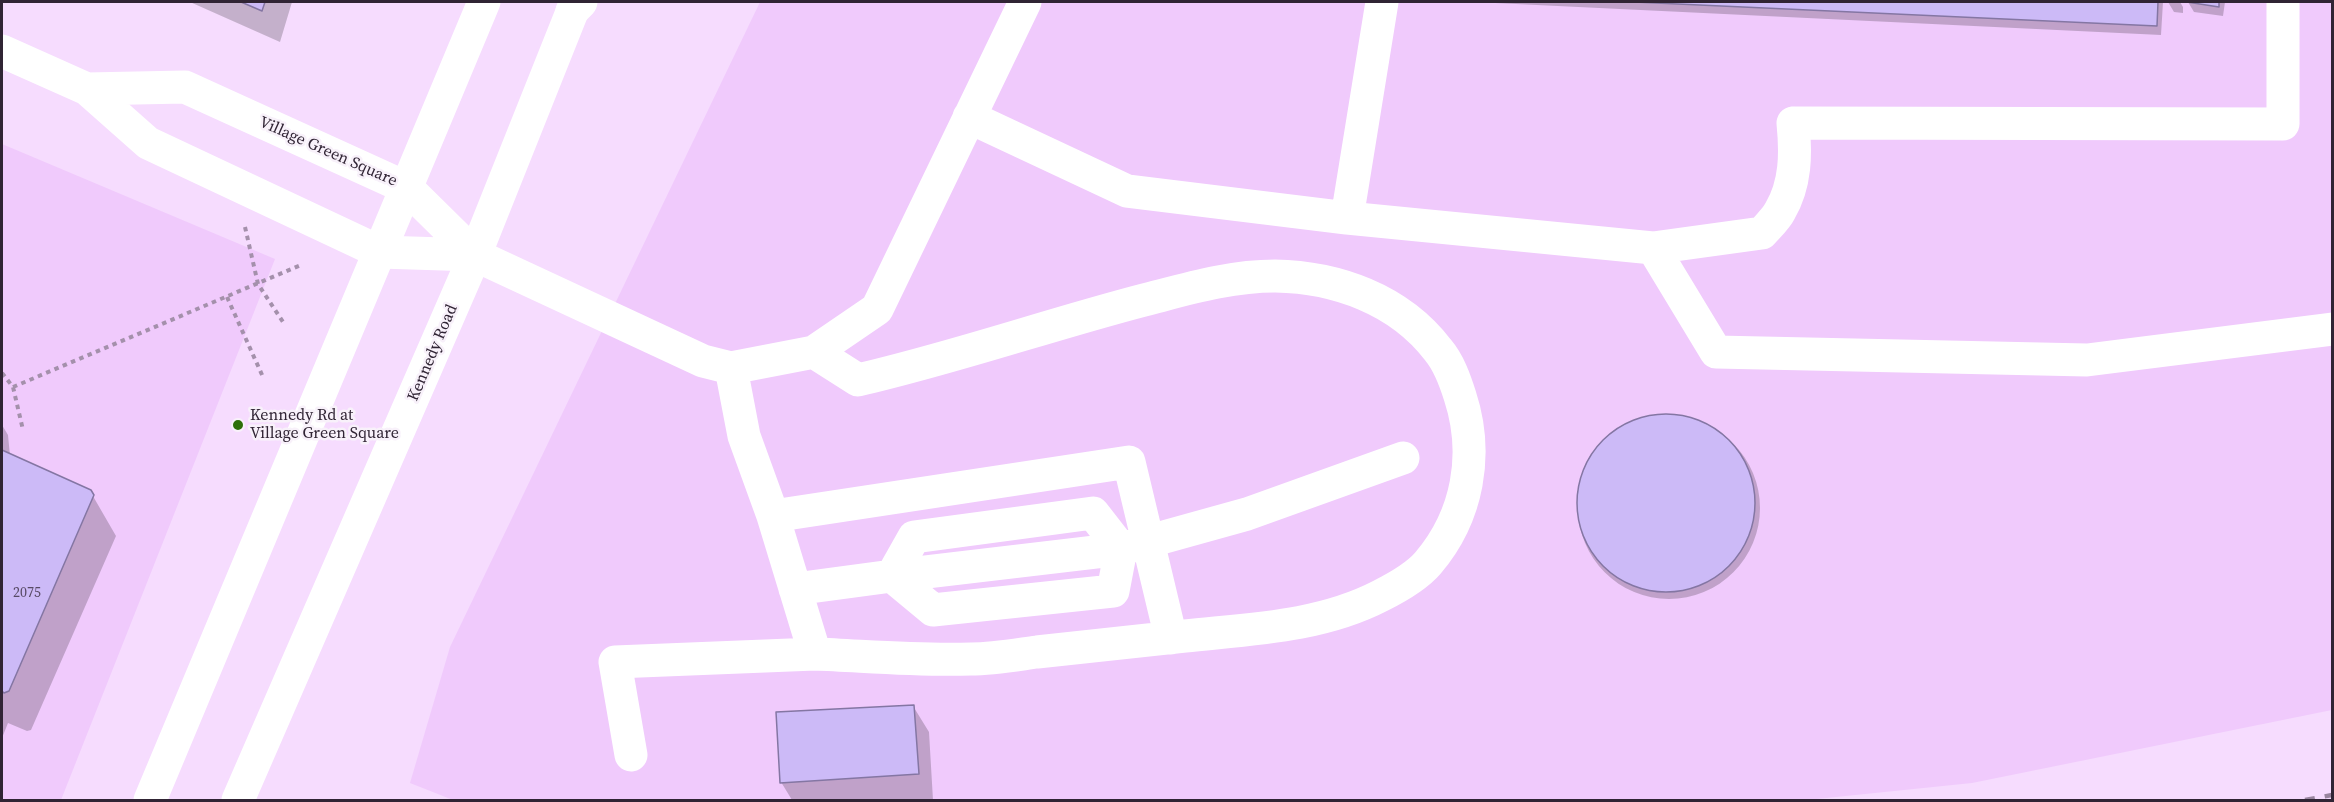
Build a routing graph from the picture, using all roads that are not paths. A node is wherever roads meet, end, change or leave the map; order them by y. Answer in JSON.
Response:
{"nodes":[{"id":1,"x":484,"y":2,"type":"edge"},
{"id":2,"x":1025,"y":2,"type":"edge"},
{"id":3,"x":1382,"y":2,"type":"edge"},
{"id":4,"x":2283,"y":2,"type":"edge"},
{"id":5,"x":577,"y":5,"type":"edge"},
{"id":6,"x":2,"y":51,"type":"edge"},
{"id":7,"x":87,"y":89,"type":"junction"},
{"id":8,"x":969,"y":117,"type":"junction"},
{"id":9,"x":407,"y":188,"type":"junction"},
{"id":10,"x":1347,"y":218,"type":"junction"},
{"id":11,"x":1653,"y":248,"type":"junction"},
{"id":12,"x":380,"y":252,"type":"junction"},
{"id":13,"x":475,"y":255,"type":"junction"},
{"id":14,"x":2332,"y":329,"type":"edge"},
{"id":15,"x":814,"y":352,"type":"junction"},
{"id":16,"x":731,"y":368,"type":"junction"},
{"id":17,"x":1403,"y":458,"type":"dead end"},
{"id":18,"x":773,"y":516,"type":"junction"},
{"id":19,"x":1134,"y":545,"type":"junction"},
{"id":20,"x":892,"y":576,"type":"junction"},
{"id":21,"x":795,"y":589,"type":"junction"},
{"id":22,"x":1171,"y":638,"type":"junction"},
{"id":23,"x":815,"y":654,"type":"junction"},
{"id":24,"x":631,"y":755,"type":"dead end"},
{"id":25,"x":150,"y":801,"type":"edge"},
{"id":26,"x":238,"y":801,"type":"edge"}],
"edges":[{"from":1,"to":9,"type":"main road"},
{"from":2,"to":8,"type":"main road"},
{"from":3,"to":10,"type":"main road"},
{"from":4,"to":11,"type":"main road"},
{"from":5,"to":13,"type":"main road","name":"Kennedy Road"},
{"from":6,"to":7,"type":"main road","name":"Village Green Square"},
{"from":7,"to":9,"type":"main road","name":"Village Green Square"},
{"from":7,"to":12,"type":"main road","name":"Village Green Square"},
{"from":8,"to":10,"type":"main road"},
{"from":8,"to":15,"type":"main road"},
{"from":9,"to":12,"type":"main road"},
{"from":9,"to":13,"type":"main road","name":"Village Green Square"},
{"from":10,"to":11,"type":"main road"},
{"from":11,"to":14,"type":"main road"},
{"from":12,"to":13,"type":"main road","name":"Village Green Square"},
{"from":12,"to":25,"type":"main road"},
{"from":13,"to":16,"type":"main road"},
{"from":13,"to":26,"type":"main road","name":"Kennedy Road"},
{"from":15,"to":16,"type":"main road"},
{"from":15,"to":22,"type":"main road"},
{"from":16,"to":18,"type":"main road"},
{"from":17,"to":19,"type":"main road"},
{"from":18,"to":19,"type":"main road"},
{"from":18,"to":21,"type":"main road"},
{"from":19,"to":20,"type":"main road"},
{"from":19,"to":20,"type":"main road"},
{"from":19,"to":22,"type":"main road"},
{"from":20,"to":21,"type":"main road"},
{"from":21,"to":23,"type":"main road"},
{"from":22,"to":23,"type":"main road"},
{"from":23,"to":24,"type":"main road"}]}
